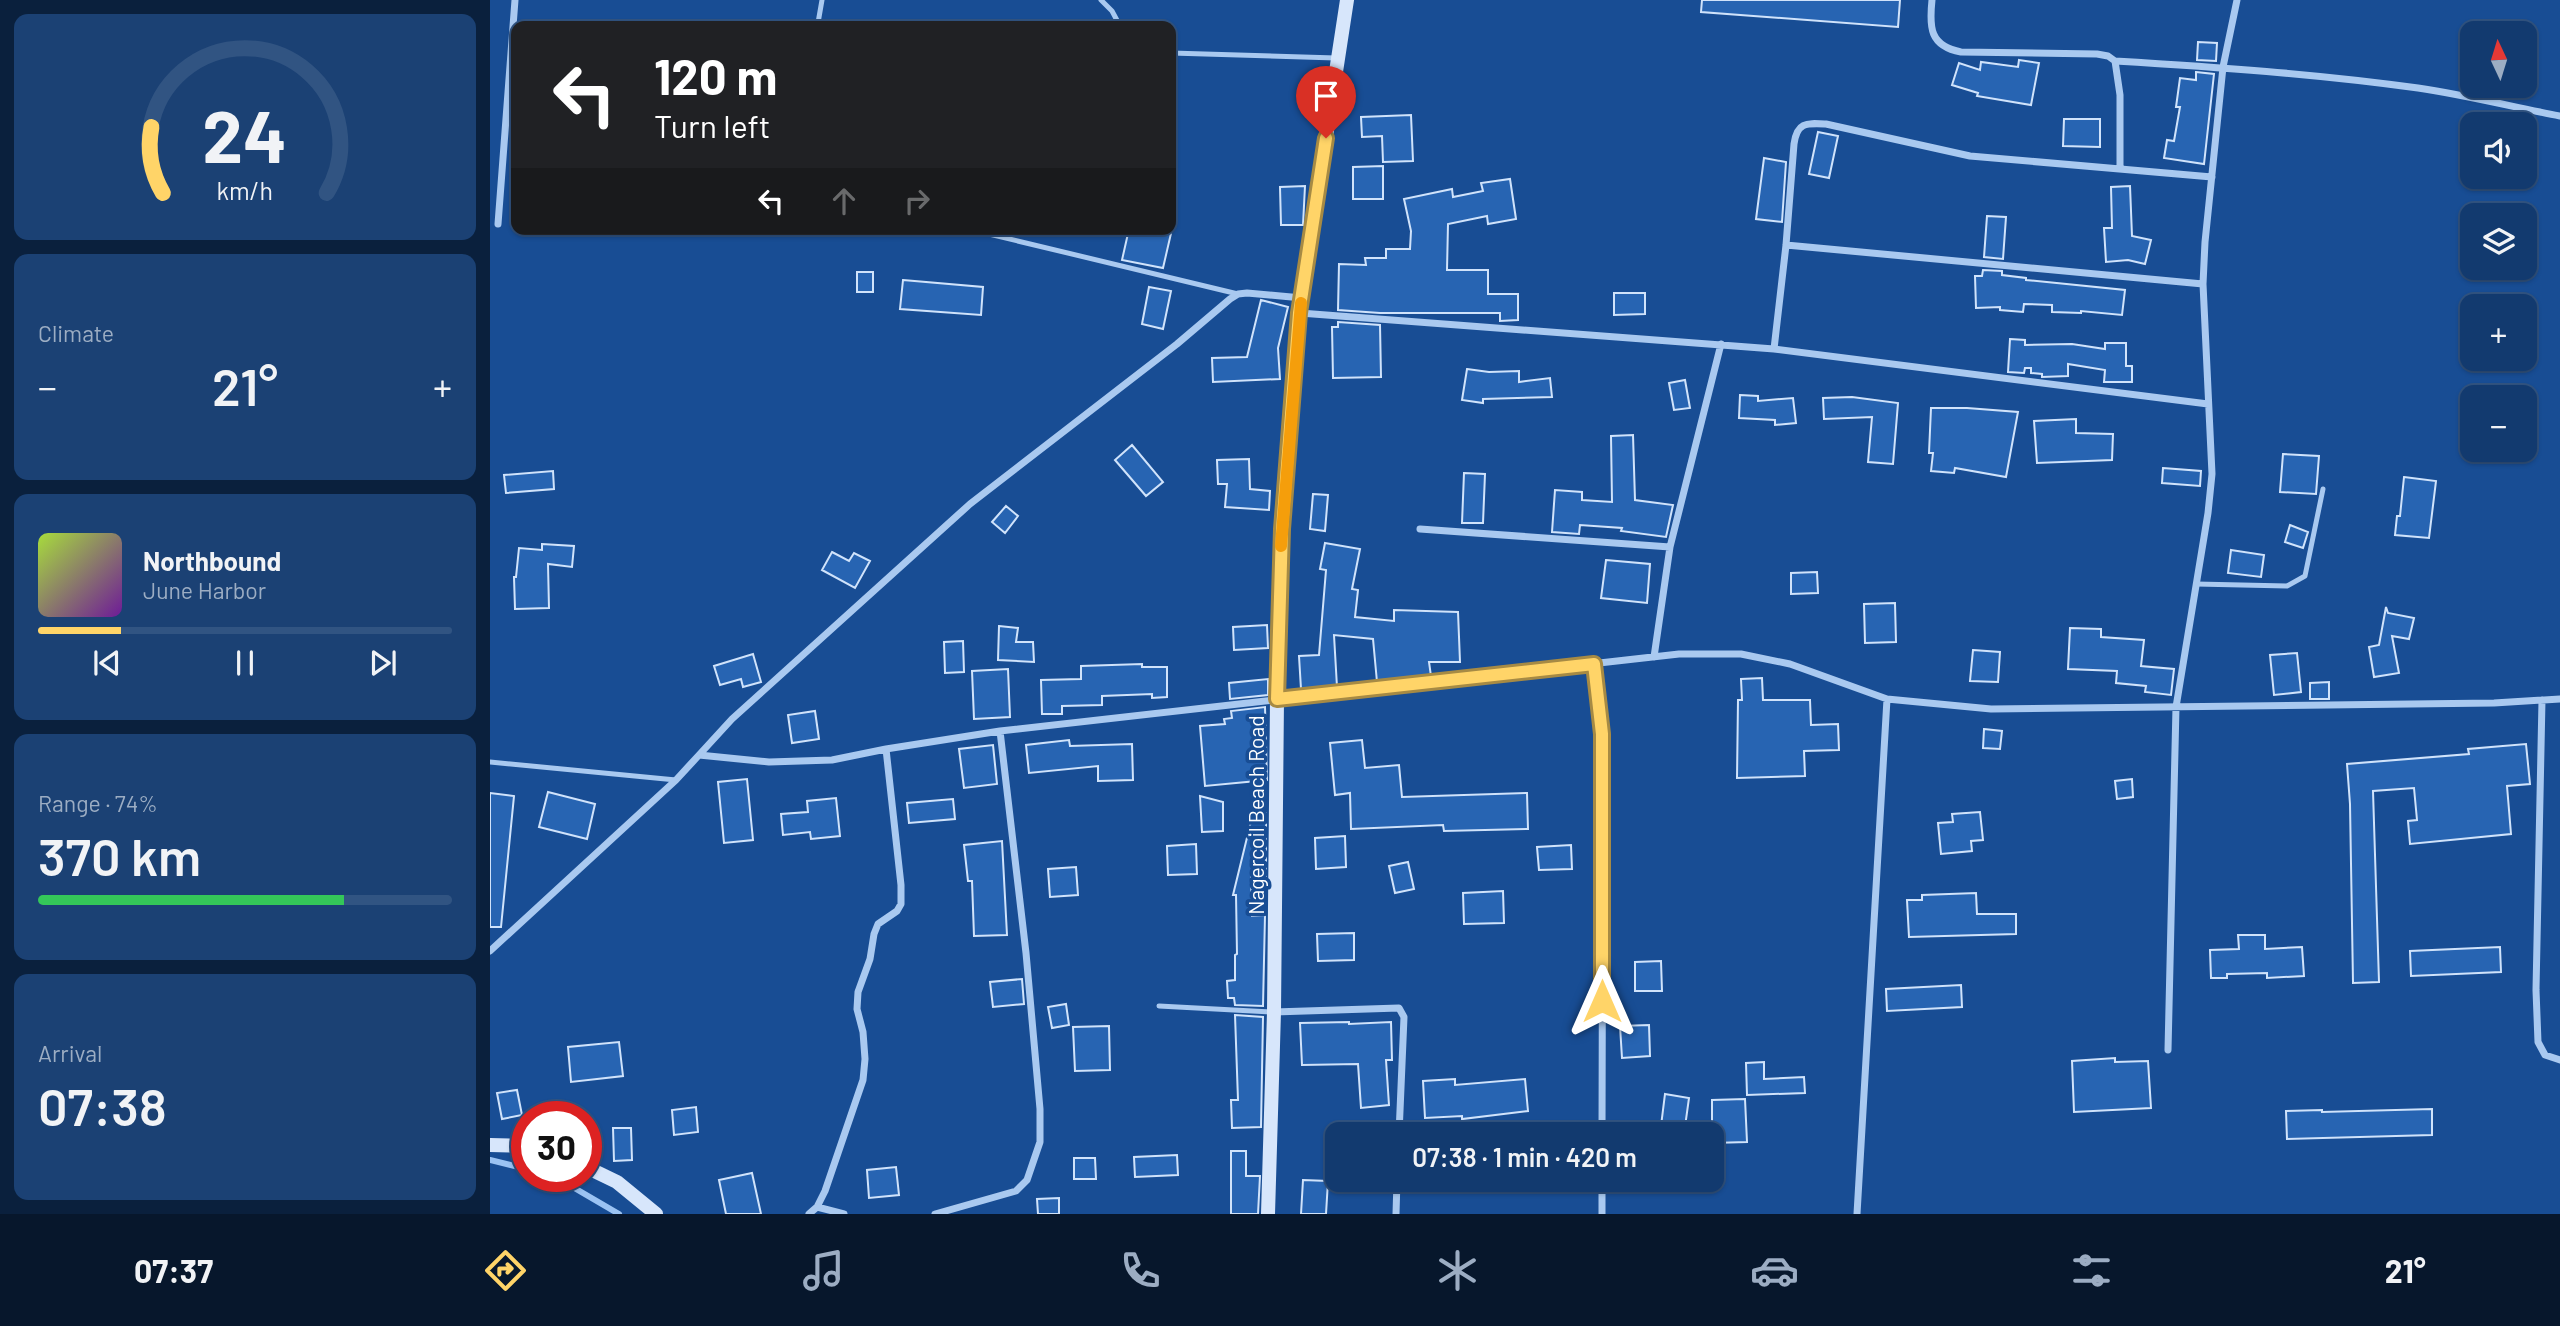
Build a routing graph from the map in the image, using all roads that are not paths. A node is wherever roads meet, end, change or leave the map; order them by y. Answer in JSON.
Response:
{"nodes":[{"id":1,"x":515,"y":0,"type":"edge"},
{"id":2,"x":822,"y":0,"type":"edge"},
{"id":3,"x":1101,"y":0,"type":"edge"},
{"id":4,"x":1347,"y":0,"type":"edge"},
{"id":5,"x":1932,"y":0,"type":"edge"},
{"id":6,"x":2237,"y":0,"type":"edge"},
{"id":7,"x":513,"y":21,"type":"edge"},
{"id":8,"x":818,"y":21,"type":"edge"},
{"id":9,"x":1117,"y":21,"type":"edge"},
{"id":10,"x":511,"y":53,"type":"edge"},
{"id":11,"x":1176,"y":53,"type":"edge"},
{"id":12,"x":1338,"y":58,"type":"junction"},
{"id":13,"x":2115,"y":61,"type":"junction"},
{"id":14,"x":2223,"y":67,"type":"junction"},
{"id":15,"x":2560,"y":116,"type":"edge"},
{"id":16,"x":2120,"y":167,"type":"junction"},
{"id":17,"x":2212,"y":177,"type":"junction"},
{"id":18,"x":498,"y":224,"type":"dead end"},
{"id":19,"x":993,"y":235,"type":"edge"},
{"id":20,"x":1786,"y":246,"type":"junction"},
{"id":21,"x":2203,"y":284,"type":"junction"},
{"id":22,"x":1238,"y":293,"type":"junction"},
{"id":23,"x":1300,"y":305,"type":"junction"},
{"id":24,"x":1721,"y":344,"type":"junction"},
{"id":25,"x":1774,"y":349,"type":"junction"},
{"id":26,"x":2208,"y":404,"type":"junction"},
{"id":27,"x":2323,"y":489,"type":"dead end"},
{"id":28,"x":1420,"y":529,"type":"dead end"},
{"id":29,"x":1670,"y":547,"type":"junction"},
{"id":30,"x":2196,"y":584,"type":"junction"},
{"id":31,"x":1654,"y":657,"type":"junction"},
{"id":32,"x":1594,"y":664,"type":"junction"},
{"id":33,"x":1277,"y":699,"type":"junction"},
{"id":34,"x":1886,"y":699,"type":"junction"},
{"id":35,"x":2560,"y":699,"type":"edge"},
{"id":36,"x":2542,"y":700,"type":"junction"},
{"id":37,"x":2176,"y":707,"type":"junction"},
{"id":38,"x":1000,"y":731,"type":"junction"},
{"id":39,"x":886,"y":749,"type":"junction"},
{"id":40,"x":699,"y":755,"type":"junction"},
{"id":41,"x":490,"y":762,"type":"edge"},
{"id":42,"x":676,"y":780,"type":"junction"},
{"id":43,"x":490,"y":951,"type":"edge"},
{"id":44,"x":1159,"y":1006,"type":"dead end"},
{"id":45,"x":1274,"y":1012,"type":"junction"},
{"id":46,"x":2168,"y":1049,"type":"dead end"},
{"id":47,"x":2560,"y":1060,"type":"edge"},
{"id":48,"x":1400,"y":1122,"type":"edge"},
{"id":49,"x":1602,"y":1122,"type":"edge"},
{"id":50,"x":490,"y":1144,"type":"edge"},
{"id":51,"x":511,"y":1145,"type":"edge"},
{"id":52,"x":602,"y":1175,"type":"edge"},
{"id":53,"x":1397,"y":1192,"type":"edge"},
{"id":54,"x":1602,"y":1192,"type":"edge"},
{"id":55,"x":817,"y":1208,"type":"junction"},
{"id":56,"x":656,"y":1214,"type":"edge"},
{"id":57,"x":809,"y":1214,"type":"edge"},
{"id":58,"x":844,"y":1214,"type":"edge"},
{"id":59,"x":935,"y":1214,"type":"edge"},
{"id":60,"x":1268,"y":1214,"type":"edge"},
{"id":61,"x":1396,"y":1214,"type":"edge"},
{"id":62,"x":1602,"y":1214,"type":"edge"},
{"id":63,"x":1857,"y":1214,"type":"edge"}],
"edges":[{"from":1,"to":7,"type":"street"},
{"from":2,"to":8,"type":"lane"},
{"from":3,"to":9,"type":"lane"},
{"from":4,"to":12,"type":"main road","name":"Nagercoil Beach Road"},
{"from":5,"to":13,"type":"street"},
{"from":6,"to":14,"type":"street"},
{"from":10,"to":18,"type":"street"},
{"from":11,"to":12,"type":"lane"},
{"from":12,"to":23,"type":"main road","name":"Nagercoil Beach Road"},
{"from":13,"to":14,"type":"street"},
{"from":13,"to":16,"type":"street"},
{"from":14,"to":15,"type":"street"},
{"from":14,"to":17,"type":"street"},
{"from":16,"to":17,"type":"street"},
{"from":16,"to":20,"type":"street"},
{"from":17,"to":21,"type":"street"},
{"from":19,"to":22,"type":"lane"},
{"from":20,"to":21,"type":"street"},
{"from":20,"to":25,"type":"street"},
{"from":21,"to":26,"type":"street"},
{"from":22,"to":23,"type":"street"},
{"from":22,"to":40,"type":"street"},
{"from":23,"to":24,"type":"street"},
{"from":23,"to":33,"type":"main road","name":"Nagercoil Beach Road"},
{"from":24,"to":25,"type":"street"},
{"from":24,"to":29,"type":"street"},
{"from":25,"to":26,"type":"street"},
{"from":26,"to":30,"type":"street"},
{"from":27,"to":30,"type":"lane"},
{"from":28,"to":29,"type":"street"},
{"from":29,"to":31,"type":"street"},
{"from":30,"to":37,"type":"street"},
{"from":31,"to":32,"type":"street"},
{"from":31,"to":34,"type":"street"},
{"from":32,"to":33,"type":"street"},
{"from":32,"to":49,"type":"street"},
{"from":33,"to":38,"type":"street"},
{"from":33,"to":45,"type":"main road","name":"Nagercoil Beach Road"},
{"from":34,"to":37,"type":"street"},
{"from":34,"to":63,"type":"street"},
{"from":35,"to":36,"type":"street"},
{"from":36,"to":37,"type":"street"},
{"from":36,"to":47,"type":"street"},
{"from":37,"to":46,"type":"street"},
{"from":38,"to":39,"type":"street"},
{"from":38,"to":59,"type":"street"},
{"from":39,"to":40,"type":"street"},
{"from":39,"to":55,"type":"street"},
{"from":40,"to":42,"type":"street"},
{"from":41,"to":42,"type":"lane"},
{"from":42,"to":43,"type":"street"},
{"from":44,"to":45,"type":"lane"},
{"from":45,"to":48,"type":"street"},
{"from":45,"to":60,"type":"main road","name":"Nagercoil Beach Road"},
{"from":50,"to":51,"type":"main road"},
{"from":52,"to":56,"type":"main road"},
{"from":53,"to":61,"type":"street"},
{"from":54,"to":62,"type":"street"},
{"from":55,"to":57,"type":"street"},
{"from":55,"to":58,"type":"street"}]}
